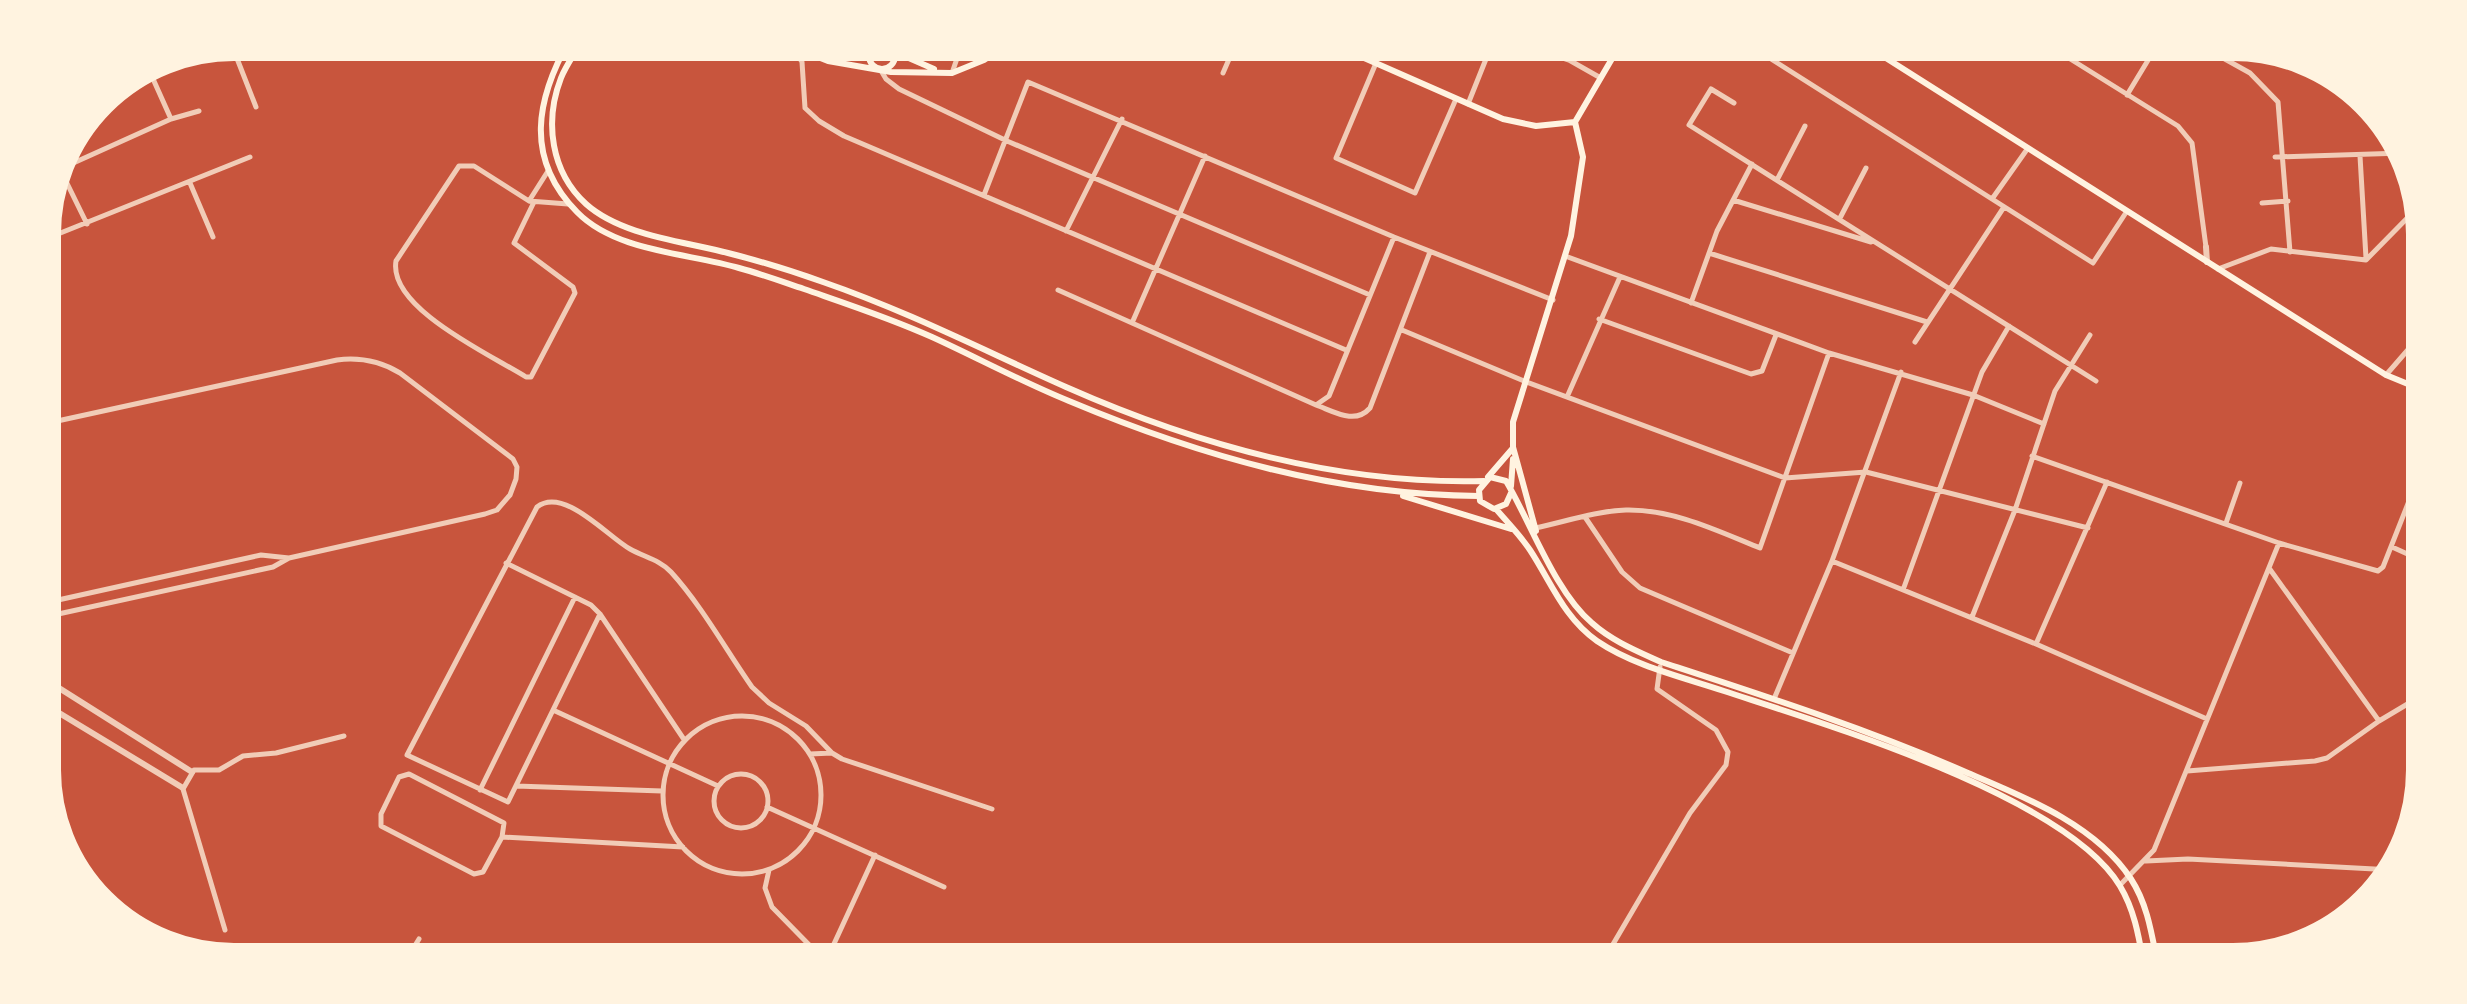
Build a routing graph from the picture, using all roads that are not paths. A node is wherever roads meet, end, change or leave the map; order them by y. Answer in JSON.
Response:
{"nodes":[{"id":1,"x":236,"y":55,"type":"edge"},
{"id":2,"x":561,"y":55,"type":"edge"},
{"id":3,"x":575,"y":55,"type":"edge"},
{"id":4,"x":797,"y":55,"type":"edge"},
{"id":5,"x":813,"y":55,"type":"edge"},
{"id":6,"x":871,"y":55,"type":"edge"},
{"id":7,"x":893,"y":55,"type":"edge"},
{"id":8,"x":898,"y":55,"type":"edge"},
{"id":9,"x":958,"y":55,"type":"edge"},
{"id":10,"x":992,"y":55,"type":"edge"},
{"id":11,"x":1231,"y":55,"type":"edge"},
{"id":12,"x":1358,"y":55,"type":"edge"},
{"id":13,"x":1488,"y":55,"type":"edge"},
{"id":14,"x":1553,"y":55,"type":"edge"},
{"id":15,"x":1614,"y":55,"type":"edge"},
{"id":16,"x":1766,"y":55,"type":"edge"},
{"id":17,"x":1882,"y":55,"type":"edge"},
{"id":18,"x":2064,"y":55,"type":"edge"},
{"id":19,"x":2152,"y":55,"type":"edge"},
{"id":20,"x":2218,"y":55,"type":"edge"},
{"id":21,"x":1885,"y":57,"type":"joint"},
{"id":22,"x":1376,"y":63,"type":"junction"},
{"id":23,"x":880,"y":69,"type":"junction"},
{"id":24,"x":940,"y":71,"type":"junction"},
{"id":25,"x":952,"y":73,"type":"junction"},
{"id":26,"x":1223,"y":73,"type":"dead end"},
{"id":27,"x":151,"y":75,"type":"edge"},
{"id":28,"x":1600,"y":76,"type":"junction"},
{"id":29,"x":2128,"y":95,"type":"junction"},
{"id":30,"x":1456,"y":98,"type":"junction"},
{"id":31,"x":1734,"y":103,"type":"dead end"},
{"id":32,"x":1468,"y":104,"type":"junction"},
{"id":33,"x":256,"y":107,"type":"dead end"},
{"id":34,"x":199,"y":111,"type":"dead end"},
{"id":35,"x":171,"y":119,"type":"junction"},
{"id":36,"x":1122,"y":119,"type":"junction"},
{"id":37,"x":1575,"y":122,"type":"junction"},
{"id":38,"x":1805,"y":126,"type":"dead end"},
{"id":39,"x":1007,"y":141,"type":"junction"},
{"id":40,"x":2028,"y":148,"type":"junction"},
{"id":41,"x":2393,"y":154,"type":"edge"},
{"id":42,"x":1206,"y":155,"type":"junction"},
{"id":43,"x":2275,"y":156,"type":"dead end"},
{"id":44,"x":2360,"y":156,"type":"junction"},
{"id":45,"x":250,"y":157,"type":"dead end"},
{"id":46,"x":2284,"y":157,"type":"junction"},
{"id":47,"x":1752,"y":164,"type":"junction"},
{"id":48,"x":69,"y":165,"type":"edge"},
{"id":49,"x":1866,"y":168,"type":"dead end"},
{"id":50,"x":549,"y":169,"type":"junction"},
{"id":51,"x":1094,"y":176,"type":"junction"},
{"id":52,"x":64,"y":178,"type":"edge"},
{"id":53,"x":1777,"y":180,"type":"junction"},
{"id":54,"x":190,"y":182,"type":"junction"},
{"id":55,"x":984,"y":196,"type":"junction"},
{"id":56,"x":1733,"y":200,"type":"junction"},
{"id":57,"x":1992,"y":200,"type":"junction"},
{"id":58,"x":2288,"y":201,"type":"junction"},
{"id":59,"x":532,"y":202,"type":"junction"},
{"id":60,"x":2262,"y":203,"type":"dead end"},
{"id":61,"x":569,"y":204,"type":"junction"},
{"id":62,"x":2004,"y":207,"type":"junction"},
{"id":63,"x":2128,"y":211,"type":"junction"},
{"id":64,"x":1180,"y":212,"type":"junction"},
{"id":65,"x":2410,"y":214,"type":"edge"},
{"id":66,"x":1839,"y":220,"type":"junction"},
{"id":67,"x":86,"y":224,"type":"junction"},
{"id":68,"x":1066,"y":231,"type":"junction"},
{"id":69,"x":55,"y":236,"type":"edge"},
{"id":70,"x":213,"y":236,"type":"dead end"},
{"id":71,"x":1394,"y":238,"type":"junction"},
{"id":72,"x":1878,"y":244,"type":"junction"},
{"id":73,"x":2206,"y":247,"type":"joint"},
{"id":74,"x":1430,"y":252,"type":"junction"},
{"id":75,"x":2290,"y":252,"type":"junction"},
{"id":76,"x":1709,"y":254,"type":"junction"},
{"id":77,"x":1565,"y":256,"type":"junction"},
{"id":78,"x":2366,"y":260,"type":"junction"},
{"id":79,"x":2208,"y":262,"type":"junction"},
{"id":80,"x":1155,"y":269,"type":"junction"},
{"id":81,"x":2218,"y":269,"type":"junction"},
{"id":82,"x":1620,"y":277,"type":"junction"},
{"id":83,"x":1948,"y":288,"type":"junction"},
{"id":84,"x":1058,"y":290,"type":"dead end"},
{"id":85,"x":1370,"y":295,"type":"junction"},
{"id":86,"x":1553,"y":300,"type":"junction"},
{"id":87,"x":1690,"y":304,"type":"junction"},
{"id":88,"x":1599,"y":319,"type":"junction"},
{"id":89,"x":1927,"y":322,"type":"junction"},
{"id":90,"x":1132,"y":323,"type":"junction"},
{"id":91,"x":2009,"y":326,"type":"junction"},
{"id":92,"x":1402,"y":330,"type":"junction"},
{"id":93,"x":1776,"y":335,"type":"junction"},
{"id":94,"x":2090,"y":335,"type":"dead end"},
{"id":95,"x":1915,"y":342,"type":"dead end"},
{"id":96,"x":2412,"y":345,"type":"edge"},
{"id":97,"x":1346,"y":350,"type":"junction"},
{"id":98,"x":1829,"y":353,"type":"junction"},
{"id":99,"x":2070,"y":365,"type":"junction"},
{"id":100,"x":1901,"y":372,"type":"junction"},
{"id":101,"x":2386,"y":376,"type":"junction"},
{"id":102,"x":1524,"y":381,"type":"junction"},
{"id":103,"x":2096,"y":381,"type":"dead end"},
{"id":104,"x":2412,"y":386,"type":"edge"},
{"id":105,"x":1973,"y":395,"type":"junction"},
{"id":106,"x":1567,"y":397,"type":"junction"},
{"id":107,"x":1316,"y":405,"type":"junction"},
{"id":108,"x":55,"y":422,"type":"edge"},
{"id":109,"x":2044,"y":424,"type":"junction"},
{"id":110,"x":1513,"y":448,"type":"junction"},
{"id":111,"x":2032,"y":456,"type":"junction"},
{"id":112,"x":1866,"y":472,"type":"junction"},
{"id":113,"x":1784,"y":478,"type":"junction"},
{"id":114,"x":1484,"y":481,"type":"junction"},
{"id":115,"x":2107,"y":482,"type":"junction"},
{"id":116,"x":2240,"y":483,"type":"dead end"},
{"id":117,"x":1378,"y":490,"type":"junction"},
{"id":118,"x":1938,"y":492,"type":"junction"},
{"id":119,"x":1511,"y":493,"type":"junction"},
{"id":120,"x":2412,"y":494,"type":"edge"},
{"id":121,"x":1479,"y":496,"type":"junction"},
{"id":122,"x":1496,"y":509,"type":"junction"},
{"id":123,"x":2015,"y":510,"type":"junction"},
{"id":124,"x":1585,"y":517,"type":"junction"},
{"id":125,"x":2226,"y":522,"type":"junction"},
{"id":126,"x":1535,"y":528,"type":"junction"},
{"id":127,"x":2088,"y":528,"type":"junction"},
{"id":128,"x":1517,"y":531,"type":"junction"},
{"id":129,"x":2279,"y":543,"type":"junction"},
{"id":130,"x":2392,"y":546,"type":"junction"},
{"id":131,"x":1544,"y":550,"type":"junction"},
{"id":132,"x":2412,"y":556,"type":"edge"},
{"id":133,"x":289,"y":558,"type":"junction"},
{"id":134,"x":1832,"y":561,"type":"junction"},
{"id":135,"x":506,"y":564,"type":"junction"},
{"id":136,"x":2269,"y":568,"type":"junction"},
{"id":137,"x":1904,"y":590,"type":"junction"},
{"id":138,"x":575,"y":598,"type":"junction"},
{"id":139,"x":55,"y":601,"type":"edge"},
{"id":140,"x":600,"y":614,"type":"junction"},
{"id":141,"x":55,"y":615,"type":"edge"},
{"id":142,"x":1972,"y":617,"type":"junction"},
{"id":143,"x":2036,"y":644,"type":"junction"},
{"id":144,"x":1794,"y":654,"type":"junction"},
{"id":145,"x":1660,"y":666,"type":"junction"},
{"id":146,"x":55,"y":685,"type":"edge"},
{"id":147,"x":2412,"y":701,"type":"edge"},
{"id":148,"x":1773,"y":703,"type":"junction"},
{"id":149,"x":553,"y":710,"type":"junction"},
{"id":150,"x":55,"y":711,"type":"edge"},
{"id":151,"x":2208,"y":720,"type":"junction"},
{"id":152,"x":2379,"y":721,"type":"junction"},
{"id":153,"x":344,"y":736,"type":"dead end"},
{"id":154,"x":683,"y":738,"type":"junction"},
{"id":155,"x":832,"y":753,"type":"junction"},
{"id":156,"x":810,"y":754,"type":"junction"},
{"id":157,"x":668,"y":763,"type":"junction"},
{"id":158,"x":2187,"y":771,"type":"junction"},
{"id":159,"x":192,"y":772,"type":"junction"},
{"id":160,"x":516,"y":786,"type":"junction"},
{"id":161,"x":718,"y":786,"type":"junction"},
{"id":162,"x":183,"y":788,"type":"junction"},
{"id":163,"x":480,"y":790,"type":"junction"},
{"id":164,"x":662,"y":791,"type":"junction"},
{"id":165,"x":767,"y":807,"type":"junction"},
{"id":166,"x":992,"y":809,"type":"dead end"},
{"id":167,"x":815,"y":828,"type":"junction"},
{"id":168,"x":502,"y":838,"type":"junction"},
{"id":169,"x":682,"y":847,"type":"junction"},
{"id":170,"x":875,"y":855,"type":"junction"},
{"id":171,"x":2145,"y":862,"type":"junction"},
{"id":172,"x":2382,"y":869,"type":"edge"},
{"id":173,"x":770,"y":870,"type":"junction"},
{"id":174,"x":2130,"y":877,"type":"junction"},
{"id":175,"x":2120,"y":885,"type":"junction"},
{"id":176,"x":944,"y":887,"type":"dead end"},
{"id":177,"x":225,"y":930,"type":"dead end"},
{"id":178,"x":418,"y":939,"type":"dead end"},
{"id":179,"x":412,"y":949,"type":"edge"},
{"id":180,"x":815,"y":949,"type":"edge"},
{"id":181,"x":830,"y":949,"type":"edge"},
{"id":182,"x":1610,"y":949,"type":"edge"},
{"id":183,"x":2141,"y":949,"type":"edge"},
{"id":184,"x":2155,"y":949,"type":"edge"}],
"edges":[{"from":1,"to":33,"type":"street"},
{"from":2,"to":50,"type":"main road"},
{"from":3,"to":114,"type":"main road"},
{"from":4,"to":55,"type":"street"},
{"from":5,"to":23,"type":"main road"},
{"from":6,"to":23,"type":"main road"},
{"from":7,"to":23,"type":"main road"},
{"from":8,"to":24,"type":"main road"},
{"from":9,"to":25,"type":"street"},
{"from":10,"to":25,"type":"main road"},
{"from":11,"to":26,"type":"street"},
{"from":12,"to":22,"type":"main road"},
{"from":13,"to":32,"type":"street"},
{"from":14,"to":28,"type":"street"},
{"from":15,"to":28,"type":"main road"},
{"from":16,"to":57,"type":"street"},
{"from":17,"to":21,"type":"main road"},
{"from":18,"to":29,"type":"street"},
{"from":19,"to":29,"type":"street"},
{"from":20,"to":46,"type":"street"},
{"from":21,"to":40,"type":"main road"},
{"from":22,"to":30,"type":"main road"},
{"from":22,"to":30,"type":"street"},
{"from":23,"to":24,"type":"main road"},
{"from":23,"to":39,"type":"street"},
{"from":24,"to":25,"type":"main road"},
{"from":27,"to":35,"type":"street"},
{"from":28,"to":37,"type":"main road"},
{"from":29,"to":73,"type":"street"},
{"from":30,"to":32,"type":"main road"},
{"from":31,"to":47,"type":"street"},
{"from":32,"to":37,"type":"main road"},
{"from":34,"to":35,"type":"street"},
{"from":35,"to":48,"type":"street"},
{"from":36,"to":39,"type":"street"},
{"from":36,"to":42,"type":"street"},
{"from":36,"to":51,"type":"street"},
{"from":37,"to":77,"type":"main road"},
{"from":38,"to":53,"type":"street"},
{"from":39,"to":51,"type":"street"},
{"from":39,"to":55,"type":"street"},
{"from":40,"to":57,"type":"street"},
{"from":40,"to":63,"type":"main road"},
{"from":41,"to":44,"type":"street"},
{"from":42,"to":64,"type":"street"},
{"from":42,"to":71,"type":"street"},
{"from":43,"to":46,"type":"street"},
{"from":44,"to":46,"type":"street"},
{"from":44,"to":78,"type":"street"},
{"from":45,"to":54,"type":"street"},
{"from":46,"to":58,"type":"street"},
{"from":47,"to":53,"type":"street"},
{"from":47,"to":56,"type":"street"},
{"from":49,"to":66,"type":"street"},
{"from":50,"to":59,"type":"street"},
{"from":50,"to":61,"type":"main road"},
{"from":51,"to":64,"type":"street"},
{"from":51,"to":68,"type":"street"},
{"from":52,"to":67,"type":"street"},
{"from":53,"to":66,"type":"street"},
{"from":54,"to":67,"type":"street"},
{"from":54,"to":70,"type":"street"},
{"from":55,"to":68,"type":"street"},
{"from":56,"to":72,"type":"street"},
{"from":56,"to":76,"type":"street"},
{"from":57,"to":62,"type":"street"},
{"from":58,"to":60,"type":"street"},
{"from":58,"to":75,"type":"street"},
{"from":59,"to":59,"type":"street"},
{"from":59,"to":61,"type":"street"},
{"from":61,"to":117,"type":"main road"},
{"from":62,"to":63,"type":"street"},
{"from":62,"to":83,"type":"street"},
{"from":63,"to":79,"type":"main road"},
{"from":64,"to":80,"type":"street"},
{"from":64,"to":85,"type":"street"},
{"from":65,"to":78,"type":"street"},
{"from":66,"to":72,"type":"street"},
{"from":67,"to":69,"type":"street"},
{"from":68,"to":80,"type":"street"},
{"from":71,"to":74,"type":"street"},
{"from":71,"to":85,"type":"street"},
{"from":72,"to":83,"type":"street"},
{"from":73,"to":79,"type":"street"},
{"from":74,"to":86,"type":"street"},
{"from":74,"to":92,"type":"street"},
{"from":75,"to":78,"type":"street"},
{"from":75,"to":81,"type":"street"},
{"from":76,"to":87,"type":"street"},
{"from":76,"to":89,"type":"street"},
{"from":77,"to":82,"type":"street"},
{"from":77,"to":86,"type":"main road"},
{"from":79,"to":81,"type":"main road"},
{"from":80,"to":90,"type":"street"},
{"from":80,"to":97,"type":"street"},
{"from":81,"to":101,"type":"main road"},
{"from":82,"to":87,"type":"street"},
{"from":82,"to":88,"type":"street"},
{"from":83,"to":89,"type":"street"},
{"from":83,"to":91,"type":"street"},
{"from":84,"to":90,"type":"street"},
{"from":85,"to":97,"type":"street"},
{"from":86,"to":102,"type":"main road"},
{"from":87,"to":93,"type":"street"},
{"from":88,"to":93,"type":"street"},
{"from":88,"to":106,"type":"street"},
{"from":89,"to":95,"type":"street"},
{"from":90,"to":107,"type":"street"},
{"from":91,"to":99,"type":"street"},
{"from":91,"to":105,"type":"street"},
{"from":92,"to":102,"type":"street"},
{"from":92,"to":107,"type":"street"},
{"from":93,"to":98,"type":"street"},
{"from":94,"to":99,"type":"street"},
{"from":96,"to":101,"type":"street"},
{"from":97,"to":107,"type":"street"},
{"from":98,"to":100,"type":"street"},
{"from":98,"to":113,"type":"street"},
{"from":99,"to":103,"type":"street"},
{"from":99,"to":109,"type":"street"},
{"from":100,"to":105,"type":"street"},
{"from":100,"to":112,"type":"street"},
{"from":101,"to":104,"type":"main road"},
{"from":102,"to":106,"type":"street"},
{"from":102,"to":110,"type":"main road"},
{"from":105,"to":109,"type":"street"},
{"from":105,"to":118,"type":"street"},
{"from":106,"to":113,"type":"street"},
{"from":108,"to":133,"type":"street"},
{"from":109,"to":111,"type":"street"},
{"from":110,"to":114,"type":"main road"},
{"from":110,"to":119,"type":"main road"},
{"from":110,"to":126,"type":"main road"},
{"from":111,"to":115,"type":"street"},
{"from":111,"to":123,"type":"street"},
{"from":112,"to":113,"type":"street"},
{"from":112,"to":118,"type":"street"},
{"from":112,"to":134,"type":"street"},
{"from":113,"to":124,"type":"street"},
{"from":114,"to":119,"type":"main road"},
{"from":114,"to":121,"type":"main road"},
{"from":115,"to":125,"type":"street"},
{"from":115,"to":127,"type":"street"},
{"from":116,"to":125,"type":"street"},
{"from":117,"to":121,"type":"main road"},
{"from":117,"to":128,"type":"main road"},
{"from":118,"to":123,"type":"street"},
{"from":118,"to":137,"type":"street"},
{"from":119,"to":122,"type":"main road"},
{"from":119,"to":131,"type":"main road"},
{"from":120,"to":130,"type":"street"},
{"from":121,"to":122,"type":"main road"},
{"from":122,"to":128,"type":"main road"},
{"from":123,"to":127,"type":"street"},
{"from":123,"to":142,"type":"street"},
{"from":124,"to":126,"type":"street"},
{"from":124,"to":144,"type":"street"},
{"from":125,"to":129,"type":"street"},
{"from":126,"to":131,"type":"main road"},
{"from":127,"to":143,"type":"street"},
{"from":128,"to":145,"type":"main road"},
{"from":129,"to":130,"type":"street"},
{"from":129,"to":136,"type":"street"},
{"from":130,"to":132,"type":"street"},
{"from":131,"to":145,"type":"main road"},
{"from":133,"to":139,"type":"street"},
{"from":133,"to":141,"type":"street"},
{"from":134,"to":137,"type":"street"},
{"from":134,"to":144,"type":"street"},
{"from":135,"to":138,"type":"street"},
{"from":135,"to":155,"type":"street"},
{"from":135,"to":163,"type":"street"},
{"from":136,"to":151,"type":"street"},
{"from":136,"to":152,"type":"street"},
{"from":137,"to":142,"type":"street"},
{"from":138,"to":140,"type":"street"},
{"from":138,"to":163,"type":"street"},
{"from":140,"to":149,"type":"street"},
{"from":140,"to":154,"type":"street"},
{"from":142,"to":143,"type":"street"},
{"from":143,"to":151,"type":"street"},
{"from":144,"to":148,"type":"street"},
{"from":145,"to":148,"type":"main road"},
{"from":145,"to":182,"type":"street"},
{"from":146,"to":159,"type":"street"},
{"from":147,"to":152,"type":"street"},
{"from":148,"to":174,"type":"main road"},
{"from":148,"to":175,"type":"main road"},
{"from":149,"to":157,"type":"street"},
{"from":149,"to":160,"type":"street"},
{"from":150,"to":162,"type":"street"},
{"from":151,"to":158,"type":"street"},
{"from":152,"to":158,"type":"street"},
{"from":153,"to":159,"type":"street"},
{"from":154,"to":156,"type":"street"},
{"from":154,"to":157,"type":"street"},
{"from":155,"to":156,"type":"street"},
{"from":155,"to":166,"type":"street"},
{"from":156,"to":167,"type":"street"},
{"from":157,"to":161,"type":"street"},
{"from":157,"to":164,"type":"street"},
{"from":158,"to":171,"type":"street"},
{"from":159,"to":162,"type":"street"},
{"from":160,"to":163,"type":"street"},
{"from":160,"to":164,"type":"street"},
{"from":161,"to":165,"type":"street"},
{"from":161,"to":165,"type":"street"},
{"from":162,"to":177,"type":"street"},
{"from":164,"to":169,"type":"street"},
{"from":165,"to":167,"type":"street"},
{"from":167,"to":170,"type":"street"},
{"from":167,"to":173,"type":"street"},
{"from":168,"to":168,"type":"street"},
{"from":168,"to":169,"type":"street"},
{"from":169,"to":173,"type":"street"},
{"from":170,"to":176,"type":"street"},
{"from":170,"to":181,"type":"street"},
{"from":171,"to":172,"type":"street"},
{"from":171,"to":174,"type":"street"},
{"from":173,"to":180,"type":"street"},
{"from":174,"to":175,"type":"street"},
{"from":174,"to":184,"type":"main road"},
{"from":175,"to":183,"type":"main road"},
{"from":178,"to":179,"type":"street"}]}
